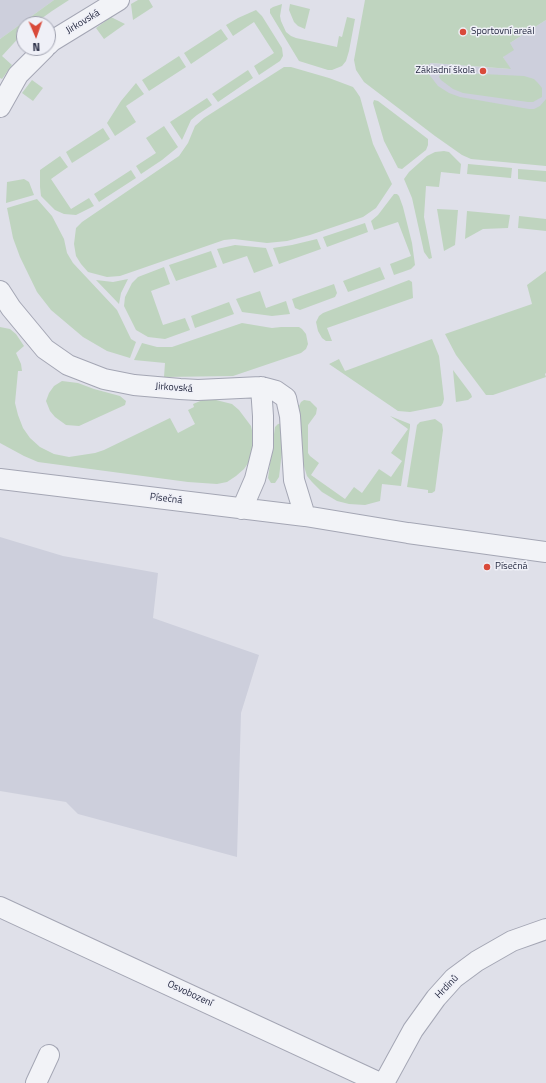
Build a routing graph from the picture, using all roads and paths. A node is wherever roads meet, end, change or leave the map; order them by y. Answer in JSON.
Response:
{"nodes":[{"id":1,"x":119,"y":0,"type":"edge"},
{"id":2,"x":56,"y":39,"type":"edge"},
{"id":3,"x":37,"y":56,"type":"edge"},
{"id":4,"x":0,"y":107,"type":"edge"},
{"id":5,"x":0,"y":291,"type":"edge"},
{"id":6,"x":261,"y":387,"type":"junction"},
{"id":7,"x":0,"y":479,"type":"edge"},
{"id":8,"x":242,"y":509,"type":"junction"},
{"id":9,"x":306,"y":516,"type":"junction"},
{"id":10,"x":546,"y":552,"type":"edge"},
{"id":11,"x":0,"y":907,"type":"edge"},
{"id":12,"x":546,"y":929,"type":"edge"},
{"id":13,"x":49,"y":1055,"type":"dead end"},
{"id":14,"x":36,"y":1083,"type":"edge"},
{"id":15,"x":380,"y":1083,"type":"edge"},
{"id":16,"x":384,"y":1083,"type":"edge"}],
"edges":[{"from":1,"to":2,"type":"street","name":"Jirkovská"},
{"from":3,"to":4,"type":"street"},
{"from":5,"to":6,"type":"street","name":"Jirkovská"},
{"from":6,"to":8,"type":"street"},
{"from":6,"to":9,"type":"street"},
{"from":7,"to":8,"type":"street","name":"Písečná"},
{"from":8,"to":9,"type":"street","name":"Písečná"},
{"from":9,"to":10,"type":"street","name":"Písečná"},
{"from":11,"to":15,"type":"street","name":"Osvobození"},
{"from":12,"to":16,"type":"street","name":"Hrdinů"},
{"from":13,"to":14,"type":"street"}]}
